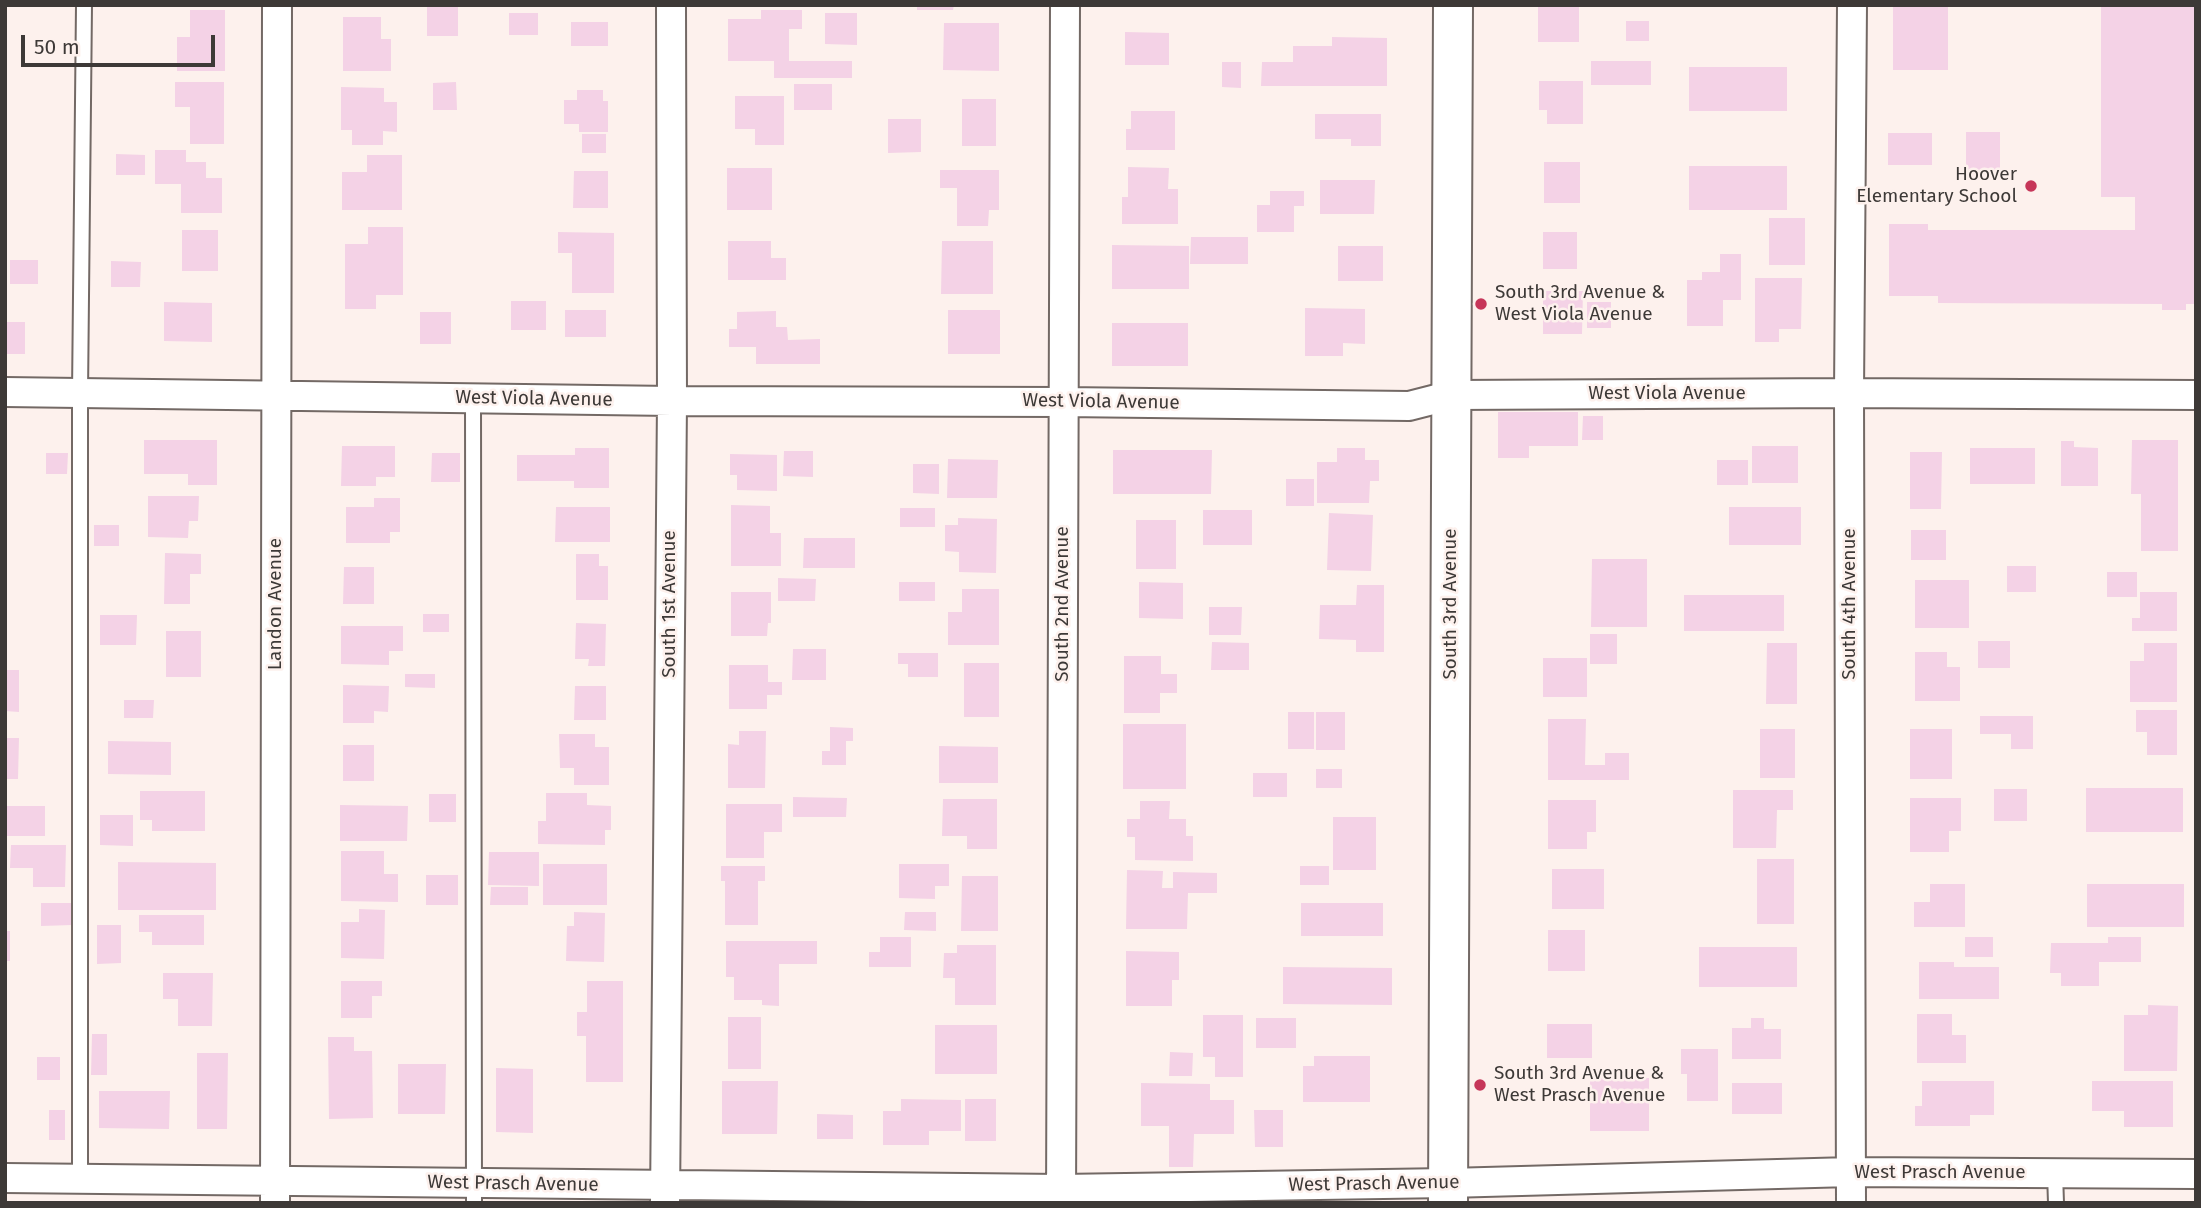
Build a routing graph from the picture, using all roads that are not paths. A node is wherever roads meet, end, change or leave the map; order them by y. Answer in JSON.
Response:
{"nodes":[{"id":1,"x":84,"y":5,"type":"edge"},
{"id":2,"x":277,"y":5,"type":"edge"},
{"id":3,"x":671,"y":5,"type":"edge"},
{"id":4,"x":1065,"y":5,"type":"edge"},
{"id":5,"x":1453,"y":5,"type":"edge"},
{"id":6,"x":1852,"y":5,"type":"edge"},
{"id":7,"x":5,"y":392,"type":"edge"},
{"id":8,"x":80,"y":393,"type":"junction"},
{"id":9,"x":1849,"y":393,"type":"junction"},
{"id":10,"x":277,"y":395,"type":"junction"},
{"id":11,"x":1452,"y":395,"type":"junction"},
{"id":12,"x":2196,"y":395,"type":"edge"},
{"id":13,"x":473,"y":398,"type":"junction"},
{"id":14,"x":672,"y":401,"type":"junction"},
{"id":15,"x":1064,"y":402,"type":"junction"},
{"id":16,"x":1851,"y":1172,"type":"junction"},
{"id":17,"x":2055,"y":1173,"type":"junction"},
{"id":18,"x":2196,"y":1174,"type":"edge"},
{"id":19,"x":5,"y":1178,"type":"edge"},
{"id":20,"x":80,"y":1179,"type":"junction"},
{"id":21,"x":275,"y":1192,"type":"edge"},
{"id":22,"x":474,"y":1193,"type":"edge"},
{"id":23,"x":1448,"y":1193,"type":"edge"},
{"id":24,"x":665,"y":1195,"type":"edge"},
{"id":25,"x":1061,"y":1196,"type":"edge"},
{"id":26,"x":1851,"y":1203,"type":"edge"},
{"id":27,"x":2056,"y":1203,"type":"edge"}],
"edges":[{"from":1,"to":8,"type":"lane"},
{"from":2,"to":10,"type":"street","name":"Landon Avenue"},
{"from":3,"to":14,"type":"street","name":"South 1st Avenue"},
{"from":4,"to":15,"type":"street","name":"South 2nd Avenue"},
{"from":5,"to":11,"type":"street","name":"South 3rd Avenue"},
{"from":6,"to":9,"type":"street","name":"South 4th Avenue"},
{"from":7,"to":8,"type":"street","name":"West Viola Avenue"},
{"from":8,"to":10,"type":"street","name":"West Viola Avenue"},
{"from":8,"to":20,"type":"lane"},
{"from":9,"to":11,"type":"street","name":"West Viola Avenue"},
{"from":9,"to":12,"type":"street","name":"West Viola Avenue"},
{"from":9,"to":16,"type":"street","name":"South 4th Avenue"},
{"from":10,"to":13,"type":"street","name":"West Viola Avenue"},
{"from":10,"to":21,"type":"street","name":"Landon Avenue"},
{"from":11,"to":15,"type":"street","name":"West Viola Avenue"},
{"from":11,"to":23,"type":"street","name":"South 3rd Avenue"},
{"from":13,"to":14,"type":"street","name":"West Viola Avenue"},
{"from":13,"to":22,"type":"lane"},
{"from":14,"to":15,"type":"street","name":"West Viola Avenue"},
{"from":14,"to":24,"type":"street","name":"South 1st Avenue"},
{"from":15,"to":25,"type":"street","name":"South 2nd Avenue"},
{"from":16,"to":17,"type":"street","name":"West Prasch Avenue"},
{"from":16,"to":23,"type":"street","name":"West Prasch Avenue"},
{"from":16,"to":26,"type":"street","name":"South 4th Avenue"},
{"from":17,"to":18,"type":"street","name":"West Prasch Avenue"},
{"from":17,"to":27,"type":"lane"},
{"from":19,"to":20,"type":"street","name":"West Prasch Avenue"},
{"from":20,"to":21,"type":"street","name":"West Prasch Avenue"},
{"from":21,"to":22,"type":"street","name":"West Prasch Avenue"},
{"from":22,"to":24,"type":"street","name":"West Prasch Avenue"},
{"from":23,"to":25,"type":"street","name":"West Prasch Avenue"},
{"from":24,"to":25,"type":"street","name":"West Prasch Avenue"}]}
